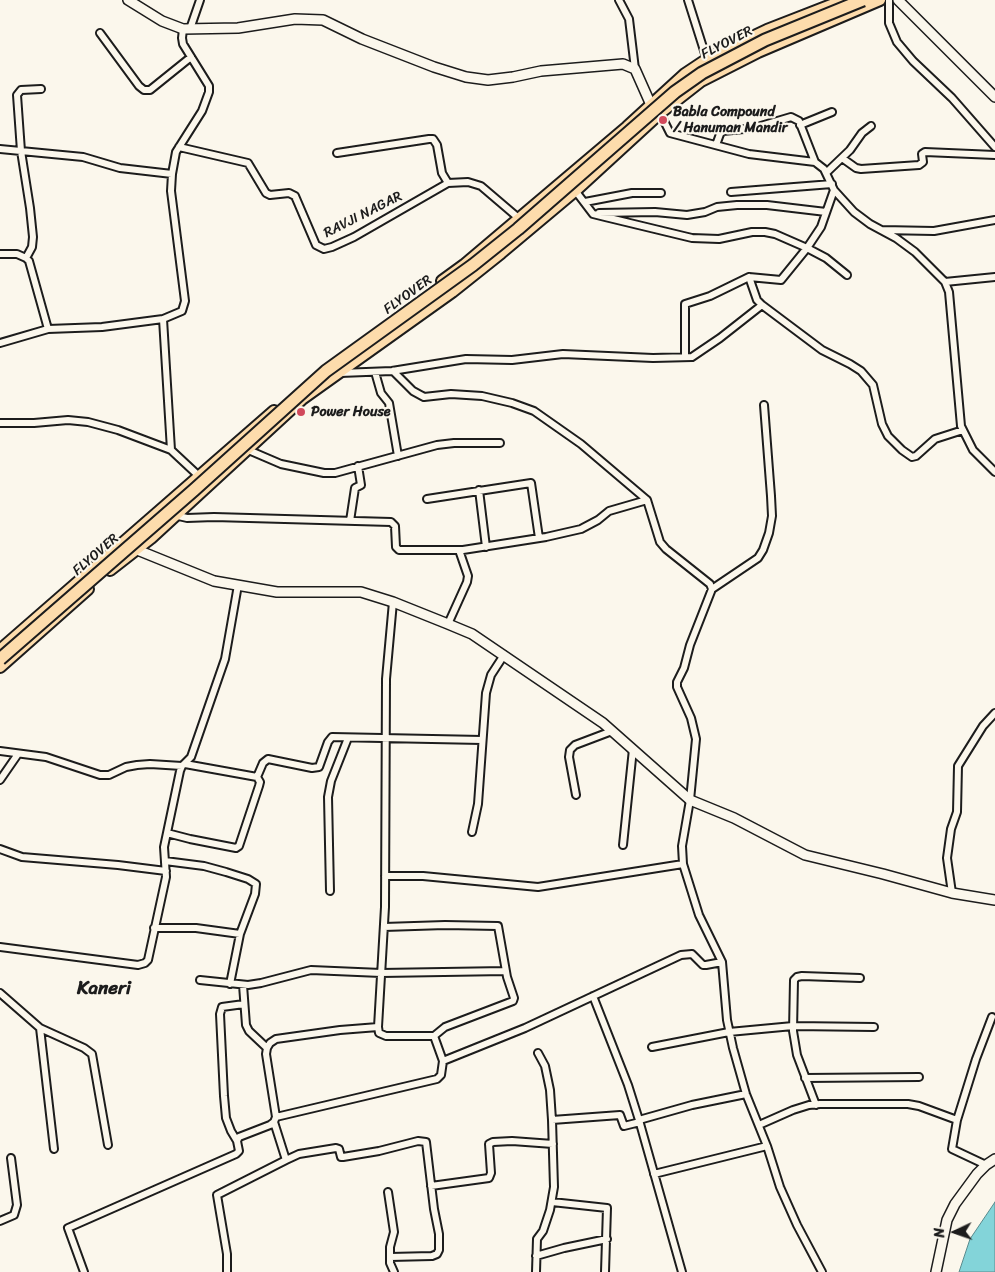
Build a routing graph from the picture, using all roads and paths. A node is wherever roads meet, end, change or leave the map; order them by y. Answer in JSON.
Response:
{"nodes":[{"id":1,"x":128,"y":0,"type":"edge"},
{"id":2,"x":200,"y":0,"type":"edge"},
{"id":3,"x":619,"y":0,"type":"edge"},
{"id":4,"x":688,"y":0,"type":"edge"},
{"id":5,"x":844,"y":0,"type":"edge"},
{"id":6,"x":863,"y":0,"type":"edge"},
{"id":7,"x":880,"y":0,"type":"edge"},
{"id":8,"x":888,"y":0,"type":"edge"},
{"id":9,"x":898,"y":0,"type":"edge"},
{"id":10,"x":187,"y":29,"type":"junction"},
{"id":11,"x":100,"y":33,"type":"dead end"},
{"id":12,"x":191,"y":57,"type":"junction"},
{"id":13,"x":707,"y":60,"type":"junction"},
{"id":14,"x":635,"y":68,"type":"junction"},
{"id":15,"x":41,"y":89,"type":"dead end"},
{"id":16,"x":995,"y":97,"type":"edge"},
{"id":17,"x":651,"y":105,"type":"junction"},
{"id":18,"x":832,"y":112,"type":"dead end"},
{"id":19,"x":660,"y":113,"type":"junction"},
{"id":20,"x":800,"y":125,"type":"junction"},
{"id":21,"x":871,"y":126,"type":"dead end"},
{"id":22,"x":716,"y":145,"type":"junction"},
{"id":23,"x":179,"y":147,"type":"junction"},
{"id":24,"x":995,"y":147,"type":"edge"},
{"id":25,"x":0,"y":149,"type":"edge"},
{"id":26,"x":21,"y":151,"type":"junction"},
{"id":27,"x":337,"y":153,"type":"dead end"},
{"id":28,"x":995,"y":155,"type":"edge"},
{"id":29,"x":842,"y":158,"type":"junction"},
{"id":30,"x":815,"y":162,"type":"junction"},
{"id":31,"x":826,"y":173,"type":"junction"},
{"id":32,"x":172,"y":174,"type":"junction"},
{"id":33,"x":565,"y":179,"type":"junction"},
{"id":34,"x":448,"y":183,"type":"junction"},
{"id":35,"x":833,"y":187,"type":"junction"},
{"id":36,"x":575,"y":190,"type":"junction"},
{"id":37,"x":731,"y":192,"type":"dead end"},
{"id":38,"x":661,"y":193,"type":"dead end"},
{"id":39,"x":585,"y":202,"type":"junction"},
{"id":40,"x":826,"y":212,"type":"junction"},
{"id":41,"x":592,"y":214,"type":"junction"},
{"id":42,"x":519,"y":218,"type":"junction"},
{"id":43,"x":995,"y":220,"type":"edge"},
{"id":44,"x":530,"y":228,"type":"junction"},
{"id":45,"x":881,"y":230,"type":"junction"},
{"id":46,"x":807,"y":248,"type":"junction"},
{"id":47,"x":0,"y":254,"type":"edge"},
{"id":48,"x":26,"y":258,"type":"junction"},
{"id":49,"x":847,"y":275,"type":"dead end"},
{"id":50,"x":749,"y":277,"type":"junction"},
{"id":51,"x":995,"y":277,"type":"edge"},
{"id":52,"x":945,"y":282,"type":"junction"},
{"id":53,"x":762,"y":305,"type":"junction"},
{"id":54,"x":163,"y":319,"type":"junction"},
{"id":55,"x":48,"y":329,"type":"junction"},
{"id":56,"x":0,"y":343,"type":"edge"},
{"id":57,"x":685,"y":357,"type":"junction"},
{"id":58,"x":329,"y":363,"type":"junction"},
{"id":59,"x":392,"y":371,"type":"junction"},
{"id":60,"x":375,"y":372,"type":"junction"},
{"id":61,"x":339,"y":373,"type":"junction"},
{"id":62,"x":764,"y":405,"type":"dead end"},
{"id":63,"x":0,"y":423,"type":"edge"},
{"id":64,"x":963,"y":430,"type":"junction"},
{"id":65,"x":500,"y":443,"type":"dead end"},
{"id":66,"x":236,"y":444,"type":"junction"},
{"id":67,"x":171,"y":450,"type":"junction"},
{"id":68,"x":248,"y":450,"type":"junction"},
{"id":69,"x":398,"y":456,"type":"junction"},
{"id":70,"x":358,"y":466,"type":"junction"},
{"id":71,"x":995,"y":472,"type":"edge"},
{"id":72,"x":199,"y":476,"type":"junction"},
{"id":73,"x":209,"y":485,"type":"junction"},
{"id":74,"x":479,"y":490,"type":"junction"},
{"id":75,"x":427,"y":499,"type":"dead end"},
{"id":76,"x":647,"y":500,"type":"junction"},
{"id":77,"x":163,"y":508,"type":"junction"},
{"id":78,"x":176,"y":516,"type":"junction"},
{"id":79,"x":350,"y":521,"type":"junction"},
{"id":80,"x":539,"y":538,"type":"junction"},
{"id":81,"x":122,"y":544,"type":"junction"},
{"id":82,"x":486,"y":547,"type":"junction"},
{"id":83,"x":136,"y":550,"type":"junction"},
{"id":84,"x":459,"y":550,"type":"junction"},
{"id":85,"x":238,"y":585,"type":"junction"},
{"id":86,"x":712,"y":589,"type":"junction"},
{"id":87,"x":393,"y":602,"type":"junction"},
{"id":88,"x":448,"y":624,"type":"junction"},
{"id":89,"x":2,"y":645,"type":"edge"},
{"id":90,"x":20,"y":650,"type":"junction"},
{"id":91,"x":504,"y":655,"type":"junction"},
{"id":92,"x":0,"y":659,"type":"edge"},
{"id":93,"x":0,"y":667,"type":"edge"},
{"id":94,"x":995,"y":713,"type":"edge"},
{"id":95,"x":612,"y":731,"type":"junction"},
{"id":96,"x":348,"y":738,"type":"junction"},
{"id":97,"x":386,"y":739,"type":"junction"},
{"id":98,"x":482,"y":740,"type":"junction"},
{"id":99,"x":633,"y":749,"type":"junction"},
{"id":100,"x":0,"y":751,"type":"edge"},
{"id":101,"x":18,"y":754,"type":"junction"},
{"id":102,"x":183,"y":765,"type":"junction"},
{"id":103,"x":258,"y":777,"type":"junction"},
{"id":104,"x":0,"y":780,"type":"edge"},
{"id":105,"x":576,"y":795,"type":"dead end"},
{"id":106,"x":690,"y":800,"type":"junction"},
{"id":107,"x":472,"y":832,"type":"dead end"},
{"id":108,"x":167,"y":833,"type":"junction"},
{"id":109,"x":623,"y":845,"type":"dead end"},
{"id":110,"x":0,"y":848,"type":"edge"},
{"id":111,"x":165,"y":861,"type":"junction"},
{"id":112,"x":683,"y":864,"type":"junction"},
{"id":113,"x":166,"y":871,"type":"junction"},
{"id":114,"x":385,"y":876,"type":"junction"},
{"id":115,"x":330,"y":891,"type":"dead end"},
{"id":116,"x":952,"y":893,"type":"junction"},
{"id":117,"x":995,"y":900,"type":"edge"},
{"id":118,"x":384,"y":926,"type":"junction"},
{"id":119,"x":154,"y":928,"type":"junction"},
{"id":120,"x":240,"y":934,"type":"junction"},
{"id":121,"x":0,"y":947,"type":"edge"},
{"id":122,"x":722,"y":962,"type":"junction"},
{"id":123,"x":506,"y":971,"type":"junction"},
{"id":124,"x":381,"y":973,"type":"junction"},
{"id":125,"x":860,"y":978,"type":"dead end"},
{"id":126,"x":200,"y":980,"type":"dead end"},
{"id":127,"x":230,"y":984,"type":"junction"},
{"id":128,"x":243,"y":985,"type":"junction"},
{"id":129,"x":0,"y":993,"type":"edge"},
{"id":130,"x":593,"y":996,"type":"junction"},
{"id":131,"x":244,"y":1004,"type":"junction"},
{"id":132,"x":992,"y":1017,"type":"dead end"},
{"id":133,"x":793,"y":1026,"type":"junction"},
{"id":134,"x":378,"y":1027,"type":"junction"},
{"id":135,"x":874,"y":1027,"type":"dead end"},
{"id":136,"x":40,"y":1028,"type":"junction"},
{"id":137,"x":729,"y":1032,"type":"junction"},
{"id":138,"x":434,"y":1036,"type":"junction"},
{"id":139,"x":652,"y":1047,"type":"dead end"},
{"id":140,"x":267,"y":1048,"type":"junction"},
{"id":141,"x":538,"y":1053,"type":"dead end"},
{"id":142,"x":443,"y":1061,"type":"junction"},
{"id":143,"x":919,"y":1077,"type":"dead end"},
{"id":144,"x":805,"y":1078,"type":"junction"},
{"id":145,"x":746,"y":1094,"type":"junction"},
{"id":146,"x":816,"y":1105,"type":"junction"},
{"id":147,"x":275,"y":1120,"type":"junction"},
{"id":148,"x":552,"y":1120,"type":"junction"},
{"id":149,"x":958,"y":1120,"type":"junction"},
{"id":150,"x":639,"y":1121,"type":"junction"},
{"id":151,"x":758,"y":1125,"type":"junction"},
{"id":152,"x":237,"y":1141,"type":"junction"},
{"id":153,"x":553,"y":1144,"type":"junction"},
{"id":154,"x":108,"y":1145,"type":"dead end"},
{"id":155,"x":767,"y":1146,"type":"junction"},
{"id":156,"x":54,"y":1149,"type":"dead end"},
{"id":157,"x":11,"y":1158,"type":"dead end"},
{"id":158,"x":995,"y":1159,"type":"edge"},
{"id":159,"x":286,"y":1160,"type":"junction"},
{"id":160,"x":986,"y":1165,"type":"junction"},
{"id":161,"x":654,"y":1174,"type":"junction"},
{"id":162,"x":432,"y":1186,"type":"junction"},
{"id":163,"x":388,"y":1192,"type":"dead end"},
{"id":164,"x":552,"y":1202,"type":"junction"},
{"id":165,"x":0,"y":1221,"type":"edge"},
{"id":166,"x":607,"y":1239,"type":"junction"},
{"id":167,"x":536,"y":1256,"type":"junction"},
{"id":168,"x":390,"y":1257,"type":"junction"},
{"id":169,"x":84,"y":1272,"type":"edge"},
{"id":170,"x":227,"y":1272,"type":"edge"},
{"id":171,"x":394,"y":1272,"type":"edge"},
{"id":172,"x":536,"y":1272,"type":"edge"},
{"id":173,"x":605,"y":1272,"type":"edge"},
{"id":174,"x":682,"y":1272,"type":"edge"},
{"id":175,"x":822,"y":1272,"type":"edge"},
{"id":176,"x":936,"y":1272,"type":"edge"}],
"edges":[{"from":1,"to":10,"type":"street"},
{"from":2,"to":10,"type":"street"},
{"from":3,"to":14,"type":"street"},
{"from":4,"to":13,"type":"street"},
{"from":5,"to":13,"type":"main road"},
{"from":6,"to":92,"type":"highway","name":"FLYOVER","bridge":true},
{"from":7,"to":19,"type":"main road"},
{"from":8,"to":24,"type":"street"},
{"from":9,"to":16,"type":"street"},
{"from":10,"to":12,"type":"street"},
{"from":10,"to":14,"type":"street"},
{"from":11,"to":12,"type":"street"},
{"from":12,"to":23,"type":"street"},
{"from":13,"to":17,"type":"main road"},
{"from":14,"to":17,"type":"street"},
{"from":15,"to":26,"type":"street"},
{"from":17,"to":19,"type":"street"},
{"from":17,"to":33,"type":"main road"},
{"from":18,"to":20,"type":"street"},
{"from":19,"to":22,"type":"street"},
{"from":19,"to":36,"type":"main road"},
{"from":20,"to":22,"type":"street"},
{"from":20,"to":30,"type":"street"},
{"from":21,"to":29,"type":"street"},
{"from":22,"to":30,"type":"street"},
{"from":23,"to":32,"type":"street"},
{"from":23,"to":34,"type":"street","name":"RAVJI NAGAR"},
{"from":25,"to":26,"type":"street"},
{"from":26,"to":32,"type":"street"},
{"from":26,"to":48,"type":"street"},
{"from":27,"to":34,"type":"street"},
{"from":28,"to":29,"type":"street"},
{"from":29,"to":31,"type":"street"},
{"from":30,"to":31,"type":"street"},
{"from":31,"to":35,"type":"street"},
{"from":32,"to":54,"type":"street"},
{"from":33,"to":36,"type":"street"},
{"from":33,"to":42,"type":"main road"},
{"from":34,"to":42,"type":"street"},
{"from":35,"to":37,"type":"street"},
{"from":35,"to":40,"type":"street"},
{"from":35,"to":45,"type":"street"},
{"from":36,"to":39,"type":"street"},
{"from":36,"to":44,"type":"main road"},
{"from":38,"to":39,"type":"street"},
{"from":39,"to":41,"type":"street"},
{"from":40,"to":41,"type":"street"},
{"from":40,"to":46,"type":"street"},
{"from":41,"to":46,"type":"street"},
{"from":42,"to":44,"type":"street"},
{"from":42,"to":58,"type":"main road"},
{"from":43,"to":45,"type":"street"},
{"from":44,"to":61,"type":"main road"},
{"from":45,"to":52,"type":"street"},
{"from":46,"to":49,"type":"street"},
{"from":46,"to":50,"type":"street"},
{"from":47,"to":48,"type":"street"},
{"from":48,"to":55,"type":"street"},
{"from":50,"to":53,"type":"street"},
{"from":50,"to":57,"type":"street"},
{"from":51,"to":52,"type":"street"},
{"from":52,"to":64,"type":"street"},
{"from":53,"to":57,"type":"street"},
{"from":53,"to":64,"type":"street"},
{"from":54,"to":55,"type":"street"},
{"from":54,"to":67,"type":"street"},
{"from":55,"to":56,"type":"street"},
{"from":57,"to":59,"type":"street"},
{"from":58,"to":61,"type":"street"},
{"from":58,"to":66,"type":"main road"},
{"from":59,"to":60,"type":"street"},
{"from":59,"to":76,"type":"street"},
{"from":60,"to":61,"type":"street"},
{"from":60,"to":69,"type":"street"},
{"from":61,"to":68,"type":"main road"},
{"from":62,"to":86,"type":"street"},
{"from":63,"to":67,"type":"street"},
{"from":64,"to":71,"type":"street"},
{"from":65,"to":69,"type":"street"},
{"from":66,"to":68,"type":"street"},
{"from":66,"to":72,"type":"main road"},
{"from":67,"to":72,"type":"street"},
{"from":68,"to":70,"type":"street"},
{"from":68,"to":73,"type":"main road"},
{"from":69,"to":70,"type":"street"},
{"from":70,"to":79,"type":"street"},
{"from":72,"to":73,"type":"street"},
{"from":72,"to":77,"type":"main road"},
{"from":73,"to":78,"type":"main road"},
{"from":74,"to":75,"type":"street"},
{"from":74,"to":80,"type":"street"},
{"from":74,"to":82,"type":"street"},
{"from":76,"to":80,"type":"street"},
{"from":76,"to":86,"type":"street"},
{"from":77,"to":78,"type":"street"},
{"from":77,"to":81,"type":"main road"},
{"from":78,"to":79,"type":"street"},
{"from":78,"to":83,"type":"main road"},
{"from":79,"to":84,"type":"street"},
{"from":80,"to":82,"type":"street"},
{"from":81,"to":83,"type":"street"},
{"from":81,"to":89,"type":"main road"},
{"from":82,"to":84,"type":"street"},
{"from":83,"to":85,"type":"street"},
{"from":83,"to":90,"type":"main road"},
{"from":84,"to":88,"type":"street"},
{"from":85,"to":87,"type":"street"},
{"from":85,"to":102,"type":"street"},
{"from":86,"to":106,"type":"street"},
{"from":87,"to":88,"type":"street"},
{"from":87,"to":97,"type":"street"},
{"from":88,"to":91,"type":"street"},
{"from":89,"to":90,"type":"street"},
{"from":90,"to":93,"type":"main road"},
{"from":91,"to":95,"type":"street"},
{"from":91,"to":98,"type":"street"},
{"from":94,"to":116,"type":"street"},
{"from":95,"to":99,"type":"street"},
{"from":95,"to":105,"type":"street"},
{"from":96,"to":97,"type":"street"},
{"from":96,"to":103,"type":"street"},
{"from":96,"to":115,"type":"street"},
{"from":97,"to":98,"type":"street"},
{"from":97,"to":114,"type":"street"},
{"from":98,"to":107,"type":"street"},
{"from":99,"to":106,"type":"street"},
{"from":99,"to":109,"type":"street"},
{"from":100,"to":101,"type":"street"},
{"from":101,"to":102,"type":"street"},
{"from":101,"to":104,"type":"street"},
{"from":102,"to":103,"type":"street"},
{"from":102,"to":108,"type":"street"},
{"from":103,"to":108,"type":"street"},
{"from":106,"to":112,"type":"street"},
{"from":106,"to":116,"type":"street"},
{"from":108,"to":111,"type":"street"},
{"from":110,"to":113,"type":"street"},
{"from":111,"to":113,"type":"street"},
{"from":111,"to":120,"type":"street"},
{"from":112,"to":114,"type":"street"},
{"from":112,"to":122,"type":"street"},
{"from":113,"to":119,"type":"street"},
{"from":114,"to":118,"type":"street"},
{"from":116,"to":117,"type":"street"},
{"from":118,"to":123,"type":"street"},
{"from":118,"to":124,"type":"street"},
{"from":119,"to":120,"type":"street"},
{"from":119,"to":121,"type":"street"},
{"from":120,"to":127,"type":"street"},
{"from":122,"to":130,"type":"street"},
{"from":122,"to":137,"type":"street"},
{"from":123,"to":124,"type":"street"},
{"from":123,"to":138,"type":"street"},
{"from":124,"to":128,"type":"street"},
{"from":124,"to":134,"type":"street"},
{"from":125,"to":133,"type":"street"},
{"from":126,"to":127,"type":"street"},
{"from":127,"to":128,"type":"street"},
{"from":128,"to":131,"type":"street"},
{"from":129,"to":136,"type":"street"},
{"from":130,"to":142,"type":"street"},
{"from":130,"to":150,"type":"street"},
{"from":131,"to":140,"type":"street"},
{"from":131,"to":152,"type":"street"},
{"from":132,"to":149,"type":"street"},
{"from":133,"to":135,"type":"street"},
{"from":133,"to":137,"type":"street"},
{"from":133,"to":144,"type":"street"},
{"from":134,"to":138,"type":"street"},
{"from":134,"to":140,"type":"street"},
{"from":136,"to":154,"type":"street"},
{"from":136,"to":156,"type":"street"},
{"from":137,"to":139,"type":"street"},
{"from":137,"to":145,"type":"street"},
{"from":138,"to":142,"type":"street"},
{"from":140,"to":147,"type":"street"},
{"from":141,"to":148,"type":"street"},
{"from":142,"to":147,"type":"street"},
{"from":143,"to":144,"type":"street"},
{"from":144,"to":146,"type":"street"},
{"from":145,"to":150,"type":"street"},
{"from":145,"to":151,"type":"street"},
{"from":146,"to":149,"type":"street"},
{"from":146,"to":151,"type":"street"},
{"from":147,"to":152,"type":"street"},
{"from":147,"to":159,"type":"street"},
{"from":148,"to":150,"type":"street"},
{"from":148,"to":153,"type":"street"},
{"from":149,"to":160,"type":"street"},
{"from":150,"to":161,"type":"street"},
{"from":151,"to":155,"type":"street"},
{"from":152,"to":169,"type":"street"},
{"from":153,"to":162,"type":"street"},
{"from":153,"to":164,"type":"street"},
{"from":155,"to":161,"type":"street"},
{"from":155,"to":175,"type":"street"},
{"from":157,"to":165,"type":"street"},
{"from":158,"to":160,"type":"street"},
{"from":159,"to":162,"type":"street"},
{"from":159,"to":170,"type":"street"},
{"from":160,"to":176,"type":"street"},
{"from":161,"to":174,"type":"street"},
{"from":162,"to":168,"type":"street"},
{"from":163,"to":168,"type":"street"},
{"from":164,"to":166,"type":"street"},
{"from":164,"to":167,"type":"street"},
{"from":166,"to":167,"type":"street"},
{"from":166,"to":173,"type":"street"},
{"from":167,"to":172,"type":"street"},
{"from":168,"to":171,"type":"street"}]}
